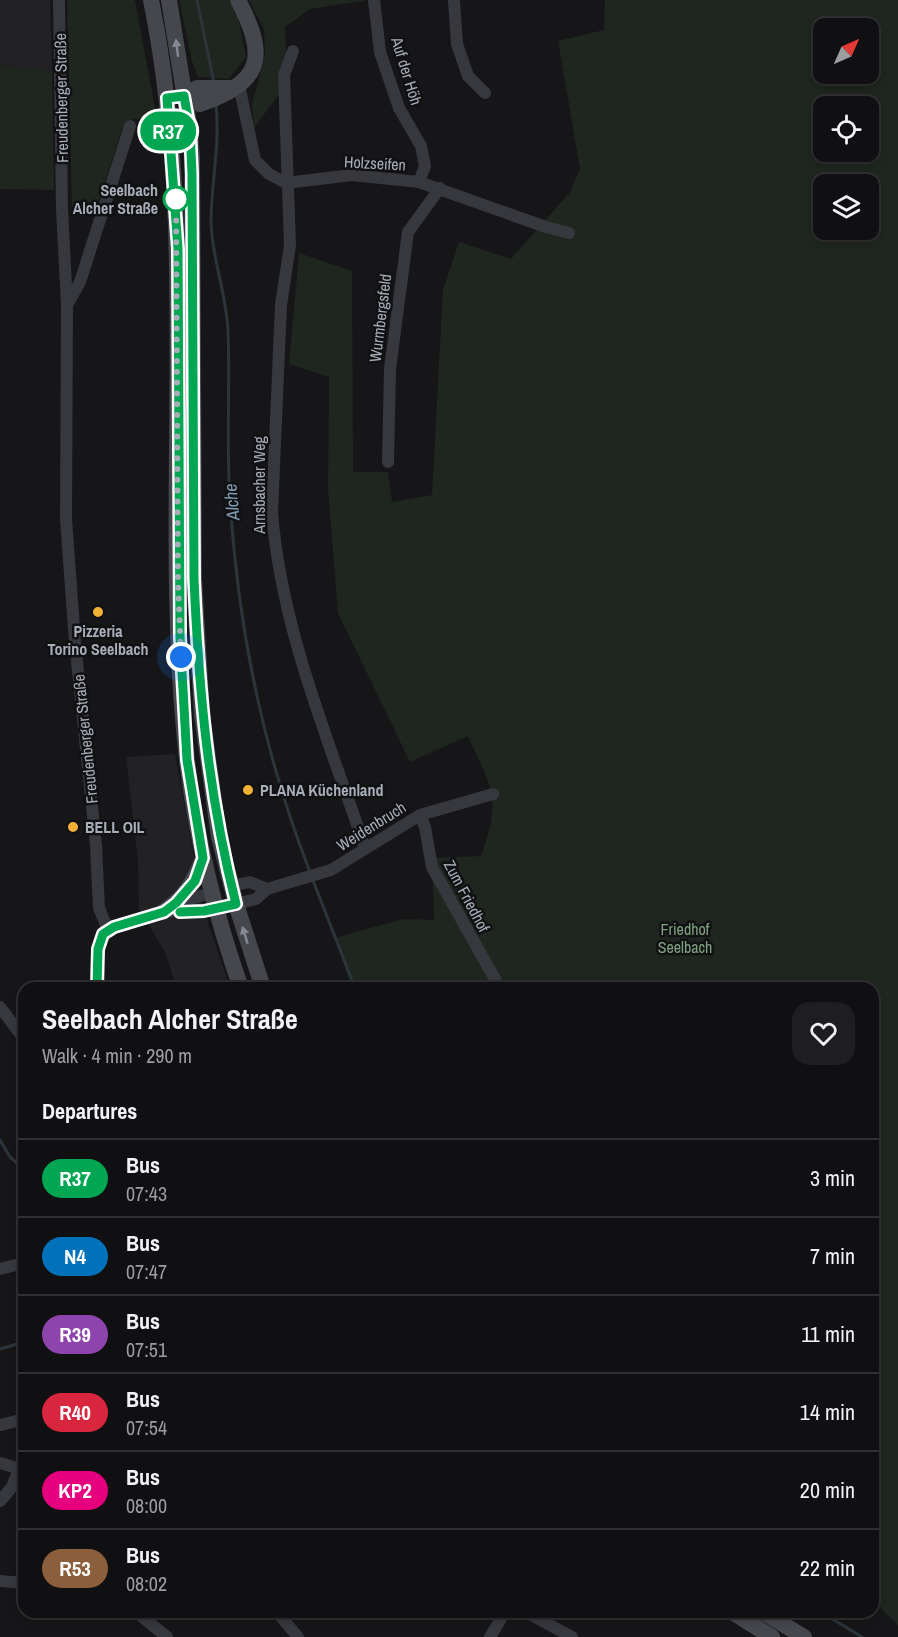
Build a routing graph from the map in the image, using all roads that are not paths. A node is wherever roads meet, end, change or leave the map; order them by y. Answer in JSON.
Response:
{"nodes":[{"id":1,"x":59,"y":0,"type":"edge"},
{"id":2,"x":151,"y":0,"type":"edge"},
{"id":3,"x":169,"y":0,"type":"edge"},
{"id":4,"x":238,"y":0,"type":"edge"},
{"id":5,"x":374,"y":0,"type":"edge"},
{"id":6,"x":454,"y":0,"type":"edge"},
{"id":7,"x":293,"y":51,"type":"dead end"},
{"id":8,"x":231,"y":89,"type":"junction"},
{"id":9,"x":485,"y":93,"type":"dead end"},
{"id":10,"x":176,"y":97,"type":"junction"},
{"id":11,"x":130,"y":126,"type":"dead end"},
{"id":12,"x":419,"y":182,"type":"junction"},
{"id":13,"x":286,"y":183,"type":"junction"},
{"id":14,"x":440,"y":188,"type":"junction"},
{"id":15,"x":569,"y":233,"type":"dead end"},
{"id":16,"x":67,"y":305,"type":"junction"},
{"id":17,"x":388,"y":462,"type":"dead end"},
{"id":18,"x":493,"y":794,"type":"dead end"},
{"id":19,"x":420,"y":815,"type":"junction"},
{"id":20,"x":365,"y":848,"type":"junction"},
{"id":21,"x":203,"y":858,"type":"junction"},
{"id":22,"x":231,"y":886,"type":"junction"},
{"id":23,"x":267,"y":889,"type":"junction"},
{"id":24,"x":211,"y":893,"type":"junction"},
{"id":25,"x":236,"y":904,"type":"junction"},
{"id":26,"x":170,"y":907,"type":"junction"},
{"id":27,"x":215,"y":909,"type":"junction"},
{"id":28,"x":108,"y":930,"type":"junction"},
{"id":29,"x":97,"y":982,"type":"edge"},
{"id":30,"x":239,"y":982,"type":"edge"},
{"id":31,"x":261,"y":982,"type":"edge"},
{"id":32,"x":497,"y":982,"type":"edge"},
{"id":33,"x":0,"y":1007,"type":"edge"},
{"id":34,"x":18,"y":1031,"type":"edge"},
{"id":35,"x":18,"y":1264,"type":"edge"},
{"id":36,"x":0,"y":1269,"type":"edge"},
{"id":37,"x":18,"y":1421,"type":"edge"},
{"id":38,"x":1,"y":1425,"type":"edge"},
{"id":39,"x":0,"y":1463,"type":"edge"},
{"id":40,"x":18,"y":1469,"type":"edge"},
{"id":41,"x":18,"y":1477,"type":"edge"},
{"id":42,"x":0,"y":1501,"type":"edge"},
{"id":43,"x":0,"y":1581,"type":"edge"},
{"id":44,"x":18,"y":1582,"type":"edge"},
{"id":45,"x":143,"y":1618,"type":"edge"},
{"id":46,"x":282,"y":1618,"type":"edge"},
{"id":47,"x":501,"y":1618,"type":"edge"},
{"id":48,"x":537,"y":1618,"type":"edge"},
{"id":49,"x":742,"y":1618,"type":"edge"},
{"id":50,"x":773,"y":1618,"type":"edge"},
{"id":51,"x":167,"y":1637,"type":"edge"},
{"id":52,"x":298,"y":1637,"type":"edge"},
{"id":53,"x":490,"y":1637,"type":"edge"},
{"id":54,"x":572,"y":1637,"type":"edge"},
{"id":55,"x":772,"y":1637,"type":"edge"},
{"id":56,"x":804,"y":1637,"type":"edge"}],
"edges":[{"from":1,"to":16,"type":"street","name":"Freudenberger Straße"},
{"from":2,"to":10,"type":"main road"},
{"from":10,"to":3,"type":"main road","one_way":true},
{"from":4,"to":8,"type":"main road"},
{"from":5,"to":12,"type":"street","name":"Auf der Höh"},
{"from":6,"to":9,"type":"street"},
{"from":7,"to":13,"type":"street","name":"Arnsbacher Weg"},
{"from":8,"to":10,"type":"main road"},
{"from":8,"to":13,"type":"street"},
{"from":10,"to":21,"type":"main road"},
{"from":10,"to":22,"type":"main road"},
{"from":11,"to":16,"type":"street","name":"Freudenberger Straße"},
{"from":12,"to":13,"type":"street","name":"Holzseifen"},
{"from":12,"to":14,"type":"street","name":"Holzseifen"},
{"from":13,"to":20,"type":"street","name":"Arnsbacher Weg"},
{"from":14,"to":15,"type":"street","name":"Holzseifen"},
{"from":14,"to":17,"type":"street","name":"Wurmbergsfeld"},
{"from":16,"to":28,"type":"street","name":"Freudenberger Straße"},
{"from":18,"to":19,"type":"street","name":"Weidenbruch"},
{"from":19,"to":20,"type":"street","name":"Weidenbruch"},
{"from":19,"to":32,"type":"street","name":"Zum Friedhof"},
{"from":20,"to":23,"type":"street","name":"Weidenbruch"},
{"from":21,"to":24,"type":"main road"},
{"from":21,"to":26,"type":"main road"},
{"from":22,"to":23,"type":"street","name":"Weidenbruch"},
{"from":22,"to":24,"type":"main road"},
{"from":22,"to":25,"type":"main road"},
{"from":23,"to":25,"type":"street","name":"Weidenbruch"},
{"from":24,"to":26,"type":"street"},
{"from":24,"to":27,"type":"main road"},
{"from":25,"to":27,"type":"main road"},
{"from":31,"to":25,"type":"main road","one_way":true},
{"from":26,"to":27,"type":"street"},
{"from":26,"to":28,"type":"street"},
{"from":27,"to":30,"type":"main road"},
{"from":28,"to":29,"type":"street"},
{"from":33,"to":34,"type":"street"},
{"from":35,"to":36,"type":"street"},
{"from":37,"to":38,"type":"street"},
{"from":39,"to":40,"type":"street"},
{"from":41,"to":42,"type":"street"},
{"from":43,"to":44,"type":"street"},
{"from":45,"to":51,"type":"street"},
{"from":46,"to":52,"type":"street"},
{"from":47,"to":53,"type":"street"},
{"from":48,"to":54,"type":"street"},
{"from":49,"to":55,"type":"main road"},
{"from":50,"to":56,"type":"main road"}]}
